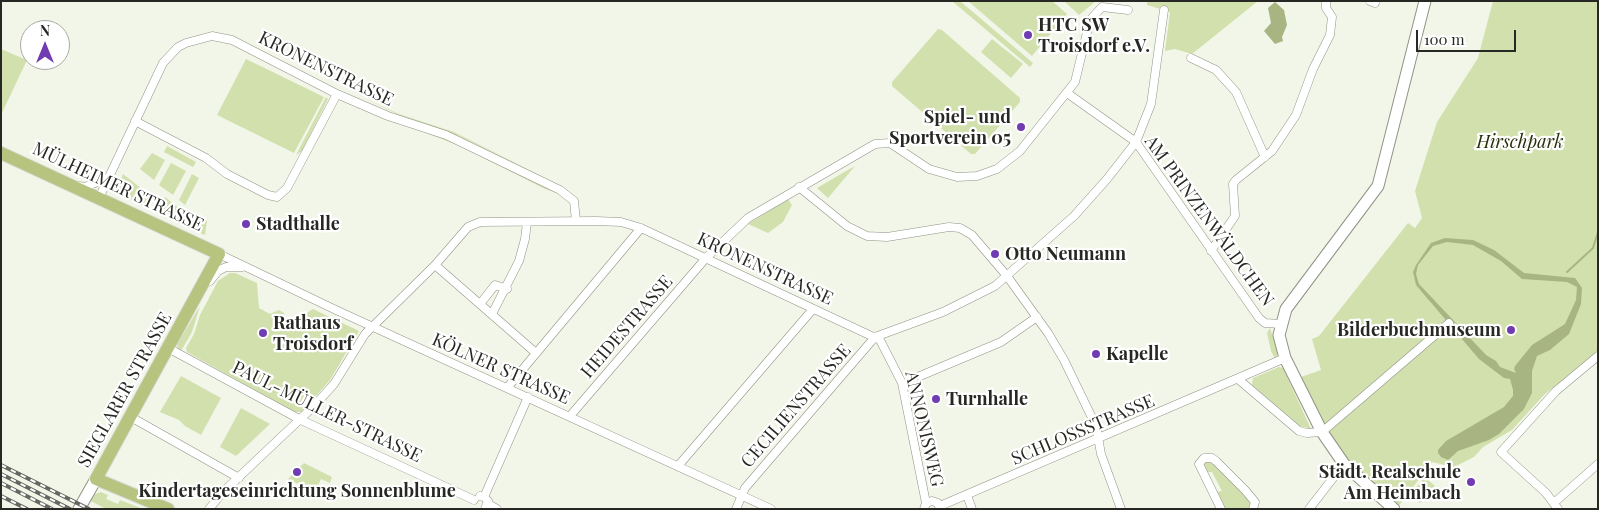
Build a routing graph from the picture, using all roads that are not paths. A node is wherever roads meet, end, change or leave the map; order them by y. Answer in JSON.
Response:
{"nodes":[{"id":1,"x":1326,"y":1,"type":"edge"},
{"id":2,"x":1425,"y":1,"type":"edge"},
{"id":3,"x":1128,"y":10,"type":"dead end"},
{"id":4,"x":1164,"y":10,"type":"dead end"},
{"id":5,"x":1190,"y":58,"type":"dead end"},
{"id":6,"x":1067,"y":93,"type":"junction"},
{"id":7,"x":337,"y":94,"type":"junction"},
{"id":8,"x":135,"y":122,"type":"junction"},
{"id":9,"x":1136,"y":142,"type":"junction"},
{"id":10,"x":1,"y":153,"type":"edge"},
{"id":11,"x":1265,"y":157,"type":"junction"},
{"id":12,"x":107,"y":178,"type":"junction"},
{"id":13,"x":72,"y":185,"type":"junction"},
{"id":14,"x":799,"y":187,"type":"junction"},
{"id":15,"x":99,"y":198,"type":"junction"},
{"id":16,"x":576,"y":221,"type":"junction"},
{"id":17,"x":526,"y":222,"type":"junction"},
{"id":18,"x":641,"y":228,"type":"junction"},
{"id":19,"x":183,"y":238,"type":"junction"},
{"id":20,"x":1211,"y":251,"type":"junction"},
{"id":21,"x":219,"y":254,"type":"junction"},
{"id":22,"x":706,"y":258,"type":"junction"},
{"id":23,"x":435,"y":265,"type":"junction"},
{"id":24,"x":247,"y":267,"type":"junction"},
{"id":25,"x":1007,"y":276,"type":"junction"},
{"id":26,"x":204,"y":283,"type":"junction"},
{"id":27,"x":507,"y":289,"type":"junction"},
{"id":28,"x":480,"y":304,"type":"junction"},
{"id":29,"x":814,"y":309,"type":"junction"},
{"id":30,"x":492,"y":314,"type":"junction"},
{"id":31,"x":1037,"y":317,"type":"junction"},
{"id":32,"x":1449,"y":323,"type":"dead end"},
{"id":33,"x":1281,"y":324,"type":"junction"},
{"id":34,"x":372,"y":326,"type":"junction"},
{"id":35,"x":875,"y":337,"type":"junction"},
{"id":36,"x":168,"y":348,"type":"junction"},
{"id":37,"x":536,"y":353,"type":"junction"},
{"id":38,"x":1598,"y":356,"type":"edge"},
{"id":39,"x":1285,"y":358,"type":"junction"},
{"id":40,"x":920,"y":376,"type":"dead end"},
{"id":41,"x":1238,"y":379,"type":"junction"},
{"id":42,"x":506,"y":388,"type":"junction"},
{"id":43,"x":528,"y":397,"type":"junction"},
{"id":44,"x":130,"y":416,"type":"junction"},
{"id":45,"x":570,"y":416,"type":"junction"},
{"id":46,"x":301,"y":420,"type":"junction"},
{"id":47,"x":1322,"y":432,"type":"junction"},
{"id":48,"x":1099,"y":440,"type":"junction"},
{"id":49,"x":1344,"y":464,"type":"junction"},
{"id":50,"x":1598,"y":464,"type":"edge"},
{"id":51,"x":678,"y":466,"type":"junction"},
{"id":52,"x":239,"y":478,"type":"junction"},
{"id":53,"x":96,"y":479,"type":"junction"},
{"id":54,"x":741,"y":495,"type":"junction"},
{"id":55,"x":967,"y":495,"type":"junction"},
{"id":56,"x":474,"y":500,"type":"junction"},
{"id":57,"x":486,"y":503,"type":"edge"},
{"id":58,"x":1557,"y":505,"type":"edge"},
{"id":59,"x":925,"y":506,"type":"edge"},
{"id":60,"x":940,"y":507,"type":"edge"},
{"id":61,"x":79,"y":509,"type":"edge"},
{"id":62,"x":168,"y":509,"type":"edge"},
{"id":63,"x":209,"y":509,"type":"edge"},
{"id":64,"x":477,"y":509,"type":"edge"},
{"id":65,"x":497,"y":509,"type":"edge"},
{"id":66,"x":736,"y":509,"type":"edge"},
{"id":67,"x":772,"y":509,"type":"edge"},
{"id":68,"x":972,"y":509,"type":"edge"},
{"id":69,"x":1121,"y":509,"type":"edge"},
{"id":70,"x":1221,"y":509,"type":"edge"},
{"id":71,"x":1253,"y":509,"type":"edge"},
{"id":72,"x":1309,"y":509,"type":"edge"},
{"id":73,"x":1394,"y":509,"type":"edge"}],
"edges":[{"from":1,"to":11,"type":"street"},
{"from":2,"to":33,"type":"street"},
{"from":3,"to":6,"type":"street"},
{"from":4,"to":9,"type":"street"},
{"from":5,"to":11,"type":"street"},
{"from":6,"to":9,"type":"street","name":"AM PRINZENWÄLDCHEN"},
{"from":6,"to":14,"type":"street","name":"HEIDESTRASSE"},
{"from":7,"to":8,"type":"street","name":"KRONENSTRASSE"},
{"from":7,"to":8,"type":"street"},
{"from":7,"to":16,"type":"street","name":"KRONENSTRASSE"},
{"from":8,"to":12,"type":"street","name":"KRONENSTRASSE"},
{"from":9,"to":20,"type":"street","name":"AM PRINZENWÄLDCHEN"},
{"from":9,"to":25,"type":"street"},
{"from":10,"to":13,"type":"main road","name":"MÜLHEIMER STRASSE"},
{"from":11,"to":20,"type":"street"},
{"from":12,"to":13,"type":"street"},
{"from":12,"to":15,"type":"street","name":"KRONENSTRASSE"},
{"from":13,"to":15,"type":"main road","name":"MÜLHEIMER STRASSE"},
{"from":14,"to":22,"type":"street","name":"HEIDESTRASSE"},
{"from":14,"to":25,"type":"street"},
{"from":15,"to":19,"type":"main road","name":"MÜLHEIMER STRASSE"},
{"from":16,"to":17,"type":"street","name":"KRONENSTRASSE"},
{"from":16,"to":18,"type":"street","name":"KRONENSTRASSE"},
{"from":17,"to":23,"type":"street","name":"KRONENSTRASSE"},
{"from":17,"to":27,"type":"street"},
{"from":18,"to":22,"type":"street","name":"KRONENSTRASSE"},
{"from":18,"to":37,"type":"street"},
{"from":19,"to":21,"type":"main road","name":"MÜLHEIMER STRASSE"},
{"from":19,"to":26,"type":"main road"},
{"from":20,"to":33,"type":"street","name":"AM PRINZENWÄLDCHEN"},
{"from":21,"to":24,"type":"street","name":"KÖLNER STRASSE"},
{"from":21,"to":26,"type":"main road","name":"SIEGLARER STRASSE"},
{"from":22,"to":29,"type":"street","name":"KRONENSTRASSE"},
{"from":22,"to":45,"type":"street","name":"HEIDESTRASSE"},
{"from":23,"to":28,"type":"street"},
{"from":23,"to":34,"type":"street","name":"KRONENSTRASSE"},
{"from":24,"to":26,"type":"street","name":"SIEGLARER STRASSE"},
{"from":24,"to":34,"type":"street","name":"KÖLNER STRASSE"},
{"from":25,"to":31,"type":"street"},
{"from":25,"to":35,"type":"street"},
{"from":26,"to":36,"type":"main road","name":"SIEGLARER STRASSE"},
{"from":27,"to":28,"type":"street"},
{"from":27,"to":30,"type":"street"},
{"from":28,"to":30,"type":"street"},
{"from":29,"to":35,"type":"street","name":"KRONENSTRASSE"},
{"from":29,"to":51,"type":"street"},
{"from":30,"to":37,"type":"street"},
{"from":31,"to":40,"type":"street"},
{"from":31,"to":48,"type":"street"},
{"from":32,"to":47,"type":"street"},
{"from":33,"to":39,"type":"street"},
{"from":34,"to":42,"type":"street","name":"KÖLNER STRASSE"},
{"from":34,"to":46,"type":"street","name":"KRONENSTRASSE"},
{"from":35,"to":54,"type":"street","name":"CECILIENSTRASSE"},
{"from":35,"to":59,"type":"street","name":"ANNONISWEG"},
{"from":36,"to":44,"type":"main road","name":"SIEGLARER STRASSE"},
{"from":36,"to":46,"type":"street","name":"PAUL-MÜLLER-STRASSE"},
{"from":37,"to":42,"type":"street"},
{"from":38,"to":58,"type":"street"},
{"from":39,"to":41,"type":"street","name":"SCHLOSSSTRASSE"},
{"from":39,"to":47,"type":"street"},
{"from":41,"to":47,"type":"street"},
{"from":41,"to":48,"type":"street","name":"SCHLOSSSTRASSE"},
{"from":42,"to":43,"type":"street","name":"KÖLNER STRASSE"},
{"from":43,"to":45,"type":"street","name":"KÖLNER STRASSE"},
{"from":43,"to":57,"type":"street"},
{"from":44,"to":52,"type":"street"},
{"from":44,"to":53,"type":"main road","name":"SIEGLARER STRASSE"},
{"from":45,"to":51,"type":"street","name":"KÖLNER STRASSE"},
{"from":46,"to":52,"type":"street","name":"KRONENSTRASSE"},
{"from":46,"to":56,"type":"street","name":"PAUL-MÜLLER-STRASSE"},
{"from":47,"to":49,"type":"street"},
{"from":48,"to":55,"type":"street","name":"SCHLOSSSTRASSE"},
{"from":48,"to":69,"type":"street"},
{"from":49,"to":72,"type":"street"},
{"from":49,"to":73,"type":"street"},
{"from":50,"to":58,"type":"street"},
{"from":51,"to":54,"type":"street","name":"KÖLNER STRASSE"},
{"from":52,"to":63,"type":"street","name":"KRONENSTRASSE"},
{"from":53,"to":61,"type":"street","name":"SIEGLARER STRASSE"},
{"from":53,"to":62,"type":"main road"},
{"from":54,"to":66,"type":"street"},
{"from":54,"to":67,"type":"street","name":"KÖLNER STRASSE"},
{"from":55,"to":60,"type":"street","name":"SCHLOSSSTRASSE"},
{"from":55,"to":68,"type":"street"},
{"from":56,"to":57,"type":"street"},
{"from":56,"to":64,"type":"street"},
{"from":57,"to":65,"type":"street"},
{"from":59,"to":60,"type":"street"},
{"from":70,"to":71,"type":"street"}]}
